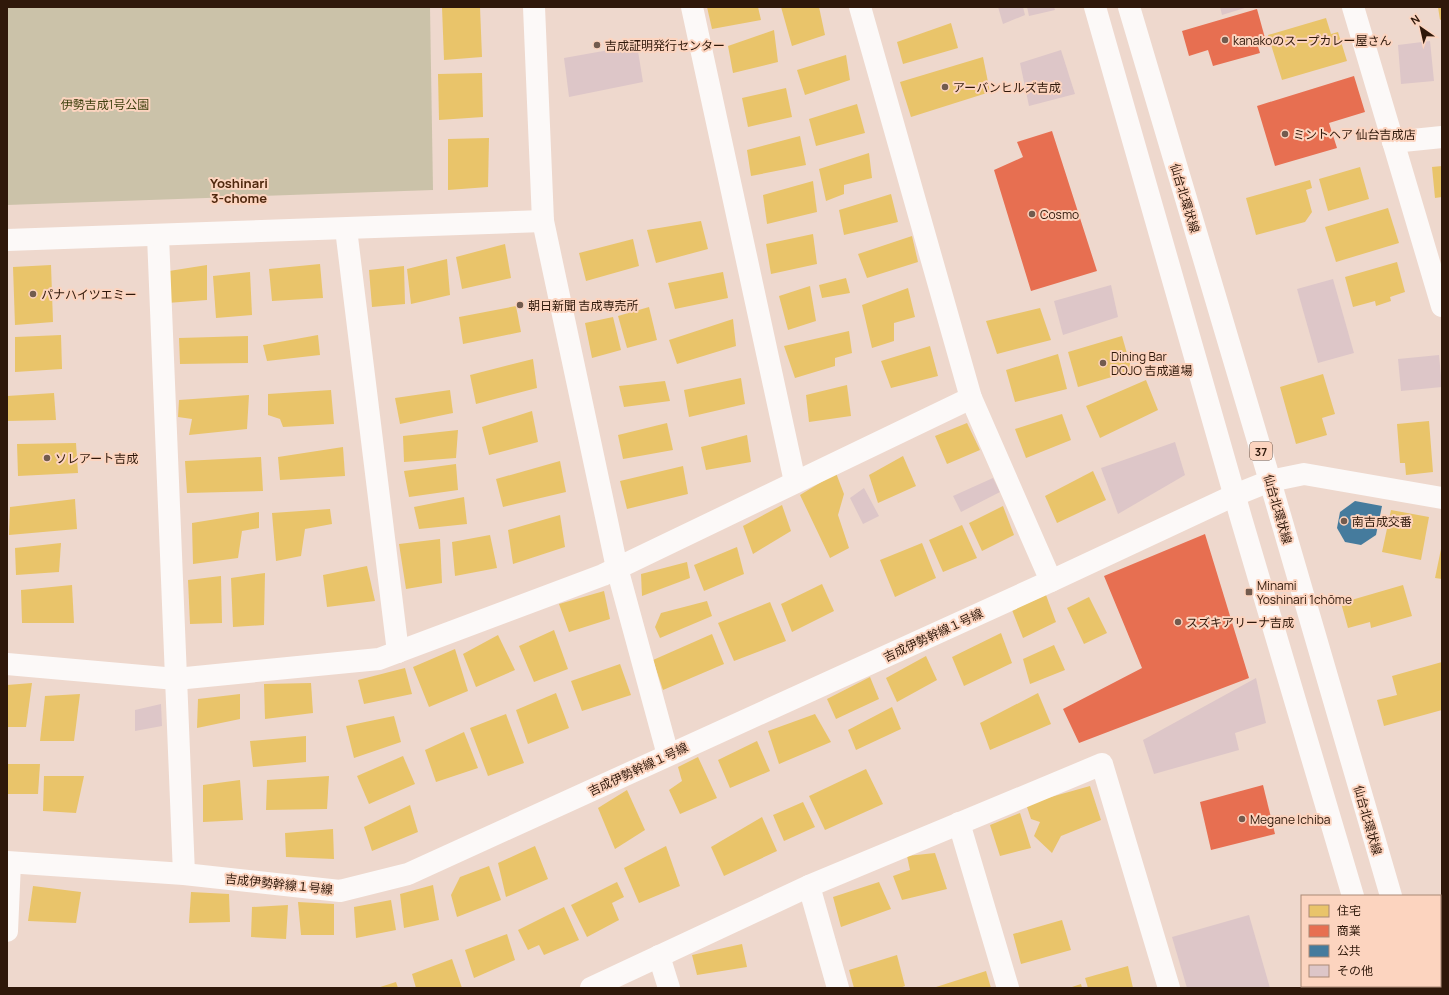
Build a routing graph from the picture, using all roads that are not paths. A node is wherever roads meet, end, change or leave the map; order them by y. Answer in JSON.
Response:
{"nodes":[{"id":1,"x":534,"y":7,"type":"edge"},
{"id":2,"x":692,"y":7,"type":"edge"},
{"id":3,"x":860,"y":7,"type":"edge"},
{"id":4,"x":1095,"y":7,"type":"edge"},
{"id":5,"x":1129,"y":7,"type":"edge"},
{"id":6,"x":1353,"y":7,"type":"edge"},
{"id":7,"x":1442,"y":137,"type":"edge"},
{"id":8,"x":1393,"y":142,"type":"junction"},
{"id":9,"x":543,"y":222,"type":"junction"},
{"id":10,"x":346,"y":229,"type":"junction"},
{"id":11,"x":158,"y":236,"type":"junction"},
{"id":12,"x":7,"y":240,"type":"edge"},
{"id":13,"x":1442,"y":306,"type":"edge"},
{"id":14,"x":971,"y":398,"type":"junction"},
{"id":15,"x":1270,"y":481,"type":"junction"},
{"id":16,"x":795,"y":482,"type":"junction"},
{"id":17,"x":1236,"y":495,"type":"junction"},
{"id":18,"x":1442,"y":498,"type":"edge"},
{"id":19,"x":617,"y":568,"type":"junction"},
{"id":20,"x":1051,"y":580,"type":"junction"},
{"id":21,"x":398,"y":652,"type":"junction"},
{"id":22,"x":7,"y":664,"type":"edge"},
{"id":23,"x":176,"y":679,"type":"junction"},
{"id":24,"x":668,"y":755,"type":"junction"},
{"id":25,"x":959,"y":823,"type":"junction"},
{"id":26,"x":8,"y":863,"type":"edge"},
{"id":27,"x":184,"y":874,"type":"junction"},
{"id":28,"x":809,"y":886,"type":"junction"},
{"id":29,"x":1353,"y":895,"type":"edge"},
{"id":30,"x":1391,"y":895,"type":"edge"},
{"id":31,"x":7,"y":931,"type":"edge"},
{"id":32,"x":659,"y":956,"type":"junction"},
{"id":33,"x":591,"y":988,"type":"edge"},
{"id":34,"x":669,"y":988,"type":"edge"},
{"id":35,"x":838,"y":988,"type":"edge"},
{"id":36,"x":1008,"y":988,"type":"edge"},
{"id":37,"x":1169,"y":988,"type":"edge"}],
"edges":[{"from":1,"to":9,"type":"street"},
{"from":2,"to":16,"type":"street"},
{"from":3,"to":14,"type":"street"},
{"from":4,"to":17,"type":"street"},
{"from":5,"to":15,"type":"street","name":"仙台北環状線","number":"37"},
{"from":6,"to":8,"type":"street"},
{"from":7,"to":8,"type":"street"},
{"from":8,"to":13,"type":"street"},
{"from":9,"to":10,"type":"street"},
{"from":9,"to":19,"type":"street"},
{"from":10,"to":11,"type":"street"},
{"from":10,"to":21,"type":"street"},
{"from":11,"to":12,"type":"street"},
{"from":11,"to":23,"type":"street"},
{"from":14,"to":16,"type":"street"},
{"from":14,"to":20,"type":"street"},
{"from":15,"to":17,"type":"street","name":"吉成伊勢幹線１号線"},
{"from":15,"to":18,"type":"street","name":"吉成伊勢幹線１号線"},
{"from":15,"to":30,"type":"street","name":"仙台北環状線","number":"37"},
{"from":16,"to":19,"type":"street"},
{"from":17,"to":20,"type":"street","name":"吉成伊勢幹線１号線"},
{"from":17,"to":29,"type":"street"},
{"from":19,"to":21,"type":"street"},
{"from":19,"to":24,"type":"street"},
{"from":20,"to":24,"type":"street","name":"吉成伊勢幹線１号線"},
{"from":21,"to":23,"type":"street"},
{"from":22,"to":23,"type":"street"},
{"from":23,"to":27,"type":"street"},
{"from":24,"to":27,"type":"street","name":"吉成伊勢幹線１号線"},
{"from":25,"to":28,"type":"street"},
{"from":25,"to":36,"type":"street"},
{"from":25,"to":37,"type":"street"},
{"from":26,"to":27,"type":"street","name":"吉成伊勢幹線１号線"},
{"from":26,"to":31,"type":"street"},
{"from":28,"to":32,"type":"street"},
{"from":28,"to":35,"type":"street"},
{"from":32,"to":33,"type":"street"},
{"from":32,"to":34,"type":"street"}]}
